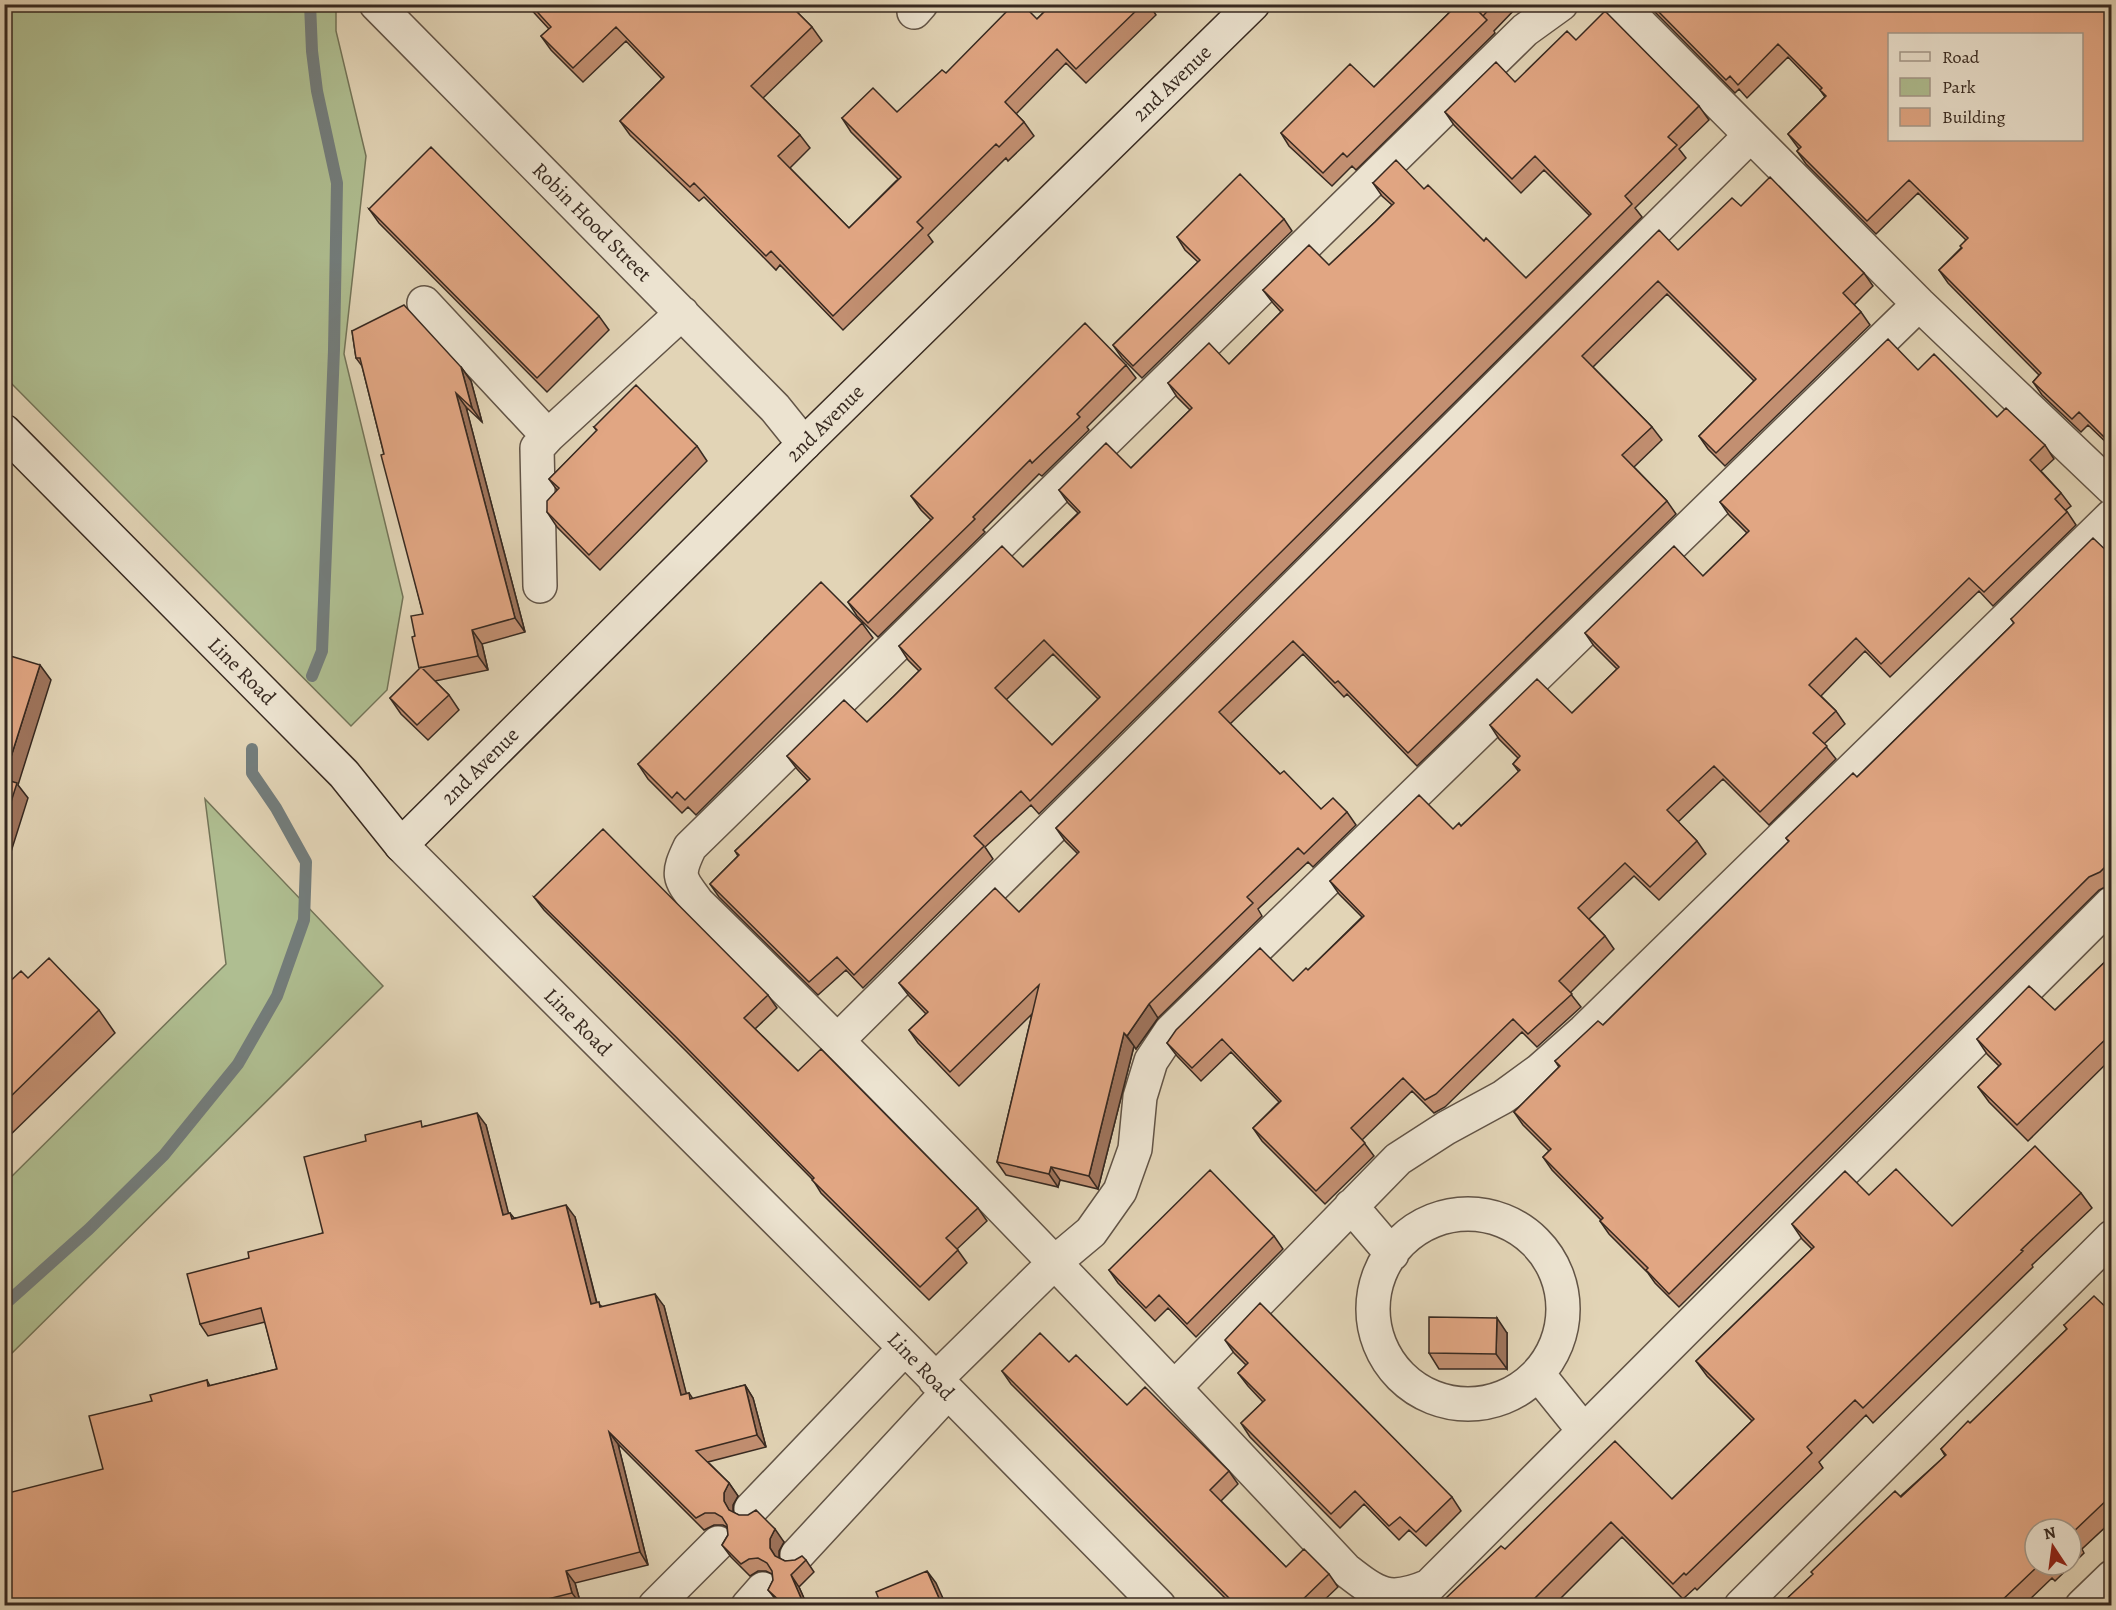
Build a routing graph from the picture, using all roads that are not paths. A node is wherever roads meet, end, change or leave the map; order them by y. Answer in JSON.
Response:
{"nodes":[{"id":1,"x":375,"y":4,"type":"edge"},
{"id":2,"x":1252,"y":4,"type":"edge"},
{"id":3,"x":1561,"y":4,"type":"edge"},
{"id":4,"x":1620,"y":4,"type":"edge"},
{"id":5,"x":1750,"y":136,"type":"junction"},
{"id":6,"x":424,"y":303,"type":"dead end"},
{"id":7,"x":1919,"y":304,"type":"junction"},
{"id":8,"x":682,"y":313,"type":"junction"},
{"id":9,"x":4,"y":431,"type":"edge"},
{"id":10,"x":548,"y":436,"type":"junction"},
{"id":11,"x":804,"y":444,"type":"junction"},
{"id":12,"x":2112,"y":488,"type":"edge"},
{"id":13,"x":2112,"y":516,"type":"edge"},
{"id":14,"x":540,"y":586,"type":"dead end"},
{"id":15,"x":401,"y":845,"type":"junction"},
{"id":16,"x":2112,"y":903,"type":"edge"},
{"id":17,"x":838,"y":1040,"type":"junction"},
{"id":18,"x":1351,"y":1206,"type":"junction"},
{"id":19,"x":2112,"y":1237,"type":"edge"},
{"id":20,"x":1392,"y":1254,"type":"junction"},
{"id":21,"x":1054,"y":1263,"type":"junction"},
{"id":22,"x":905,"y":1348,"type":"junction"},
{"id":23,"x":1538,"y":1374,"type":"junction"},
{"id":24,"x":941,"y":1387,"type":"junction"},
{"id":25,"x":1175,"y":1387,"type":"junction"},
{"id":26,"x":1584,"y":1431,"type":"junction"},
{"id":27,"x":751,"y":1509,"type":"dead end"},
{"id":28,"x":718,"y":1543,"type":"dead end"},
{"id":29,"x":797,"y":1555,"type":"dead end"},
{"id":30,"x":2112,"y":1577,"type":"edge"},
{"id":31,"x":655,"y":1605,"type":"edge"},
{"id":32,"x":1159,"y":1605,"type":"edge"},
{"id":33,"x":1741,"y":1605,"type":"edge"},
{"id":34,"x":2082,"y":1605,"type":"edge"}],
"edges":[{"from":1,"to":8,"type":"street","name":"Robin Hood Street"},
{"from":2,"to":11,"type":"street","name":"2nd Avenue"},
{"from":3,"to":17,"type":"street"},
{"from":4,"to":5,"type":"street"},
{"from":5,"to":7,"type":"street"},
{"from":5,"to":17,"type":"street"},
{"from":6,"to":10,"type":"street"},
{"from":7,"to":12,"type":"street"},
{"from":7,"to":21,"type":"street"},
{"from":8,"to":10,"type":"street"},
{"from":8,"to":11,"type":"street","name":"Robin Hood Street"},
{"from":9,"to":15,"type":"street","name":"Line Road"},
{"from":10,"to":14,"type":"street"},
{"from":11,"to":15,"type":"street","name":"2nd Avenue"},
{"from":13,"to":18,"type":"street"},
{"from":15,"to":22,"type":"street","name":"Line Road"},
{"from":16,"to":26,"type":"street"},
{"from":17,"to":21,"type":"street"},
{"from":18,"to":20,"type":"street"},
{"from":18,"to":25,"type":"street"},
{"from":19,"to":33,"type":"street"},
{"from":20,"to":23,"type":"street"},
{"from":20,"to":23,"type":"street"},
{"from":21,"to":24,"type":"street"},
{"from":21,"to":25,"type":"street"},
{"from":22,"to":24,"type":"street","name":"Line Road"},
{"from":22,"to":27,"type":"street"},
{"from":23,"to":26,"type":"street"},
{"from":24,"to":29,"type":"street"},
{"from":24,"to":32,"type":"street","name":"Line Road"},
{"from":25,"to":26,"type":"street"},
{"from":28,"to":31,"type":"street"},
{"from":30,"to":34,"type":"street"}]}
